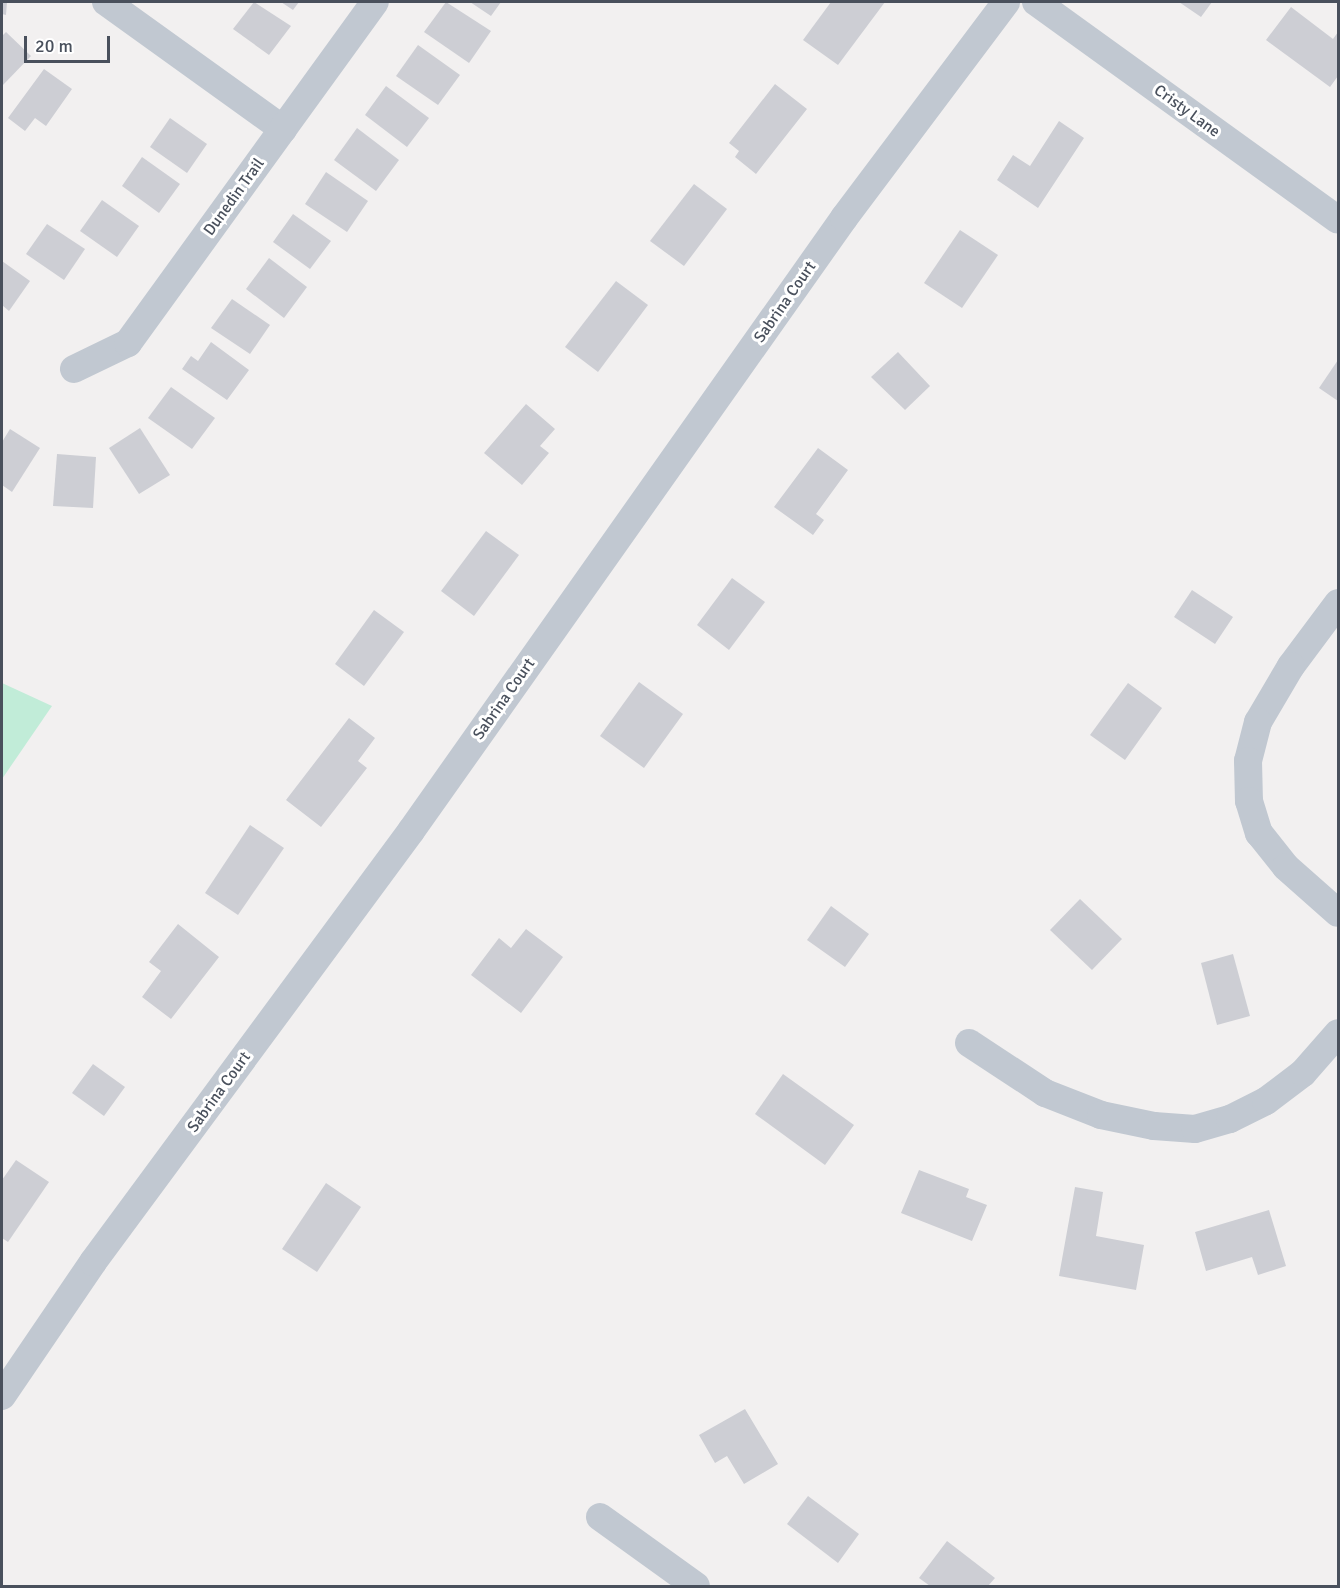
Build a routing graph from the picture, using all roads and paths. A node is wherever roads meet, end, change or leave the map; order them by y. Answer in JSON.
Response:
{"nodes":[{"id":1,"x":106,"y":2,"type":"edge"},
{"id":2,"x":375,"y":2,"type":"edge"},
{"id":3,"x":1006,"y":2,"type":"edge"},
{"id":4,"x":1036,"y":2,"type":"edge"},
{"id":5,"x":283,"y":129,"type":"junction"},
{"id":6,"x":1338,"y":220,"type":"edge"},
{"id":7,"x":74,"y":369,"type":"dead end"},
{"id":8,"x":1338,"y":603,"type":"edge"},
{"id":9,"x":1338,"y":913,"type":"edge"},
{"id":10,"x":1338,"y":1033,"type":"edge"},
{"id":11,"x":969,"y":1042,"type":"dead end"},
{"id":12,"x":2,"y":1396,"type":"edge"},
{"id":13,"x":600,"y":1517,"type":"dead end"},
{"id":14,"x":696,"y":1587,"type":"edge"}],
"edges":[{"from":1,"to":5,"type":"street"},
{"from":2,"to":5,"type":"street","name":"Dunedin Trail"},
{"from":3,"to":12,"type":"street","name":"Sabrina Court"},
{"from":4,"to":6,"type":"street","name":"Cristy Lane"},
{"from":5,"to":7,"type":"street","name":"Dunedin Trail"},
{"from":8,"to":9,"type":"street"},
{"from":10,"to":11,"type":"street"},
{"from":13,"to":14,"type":"street"}]}
